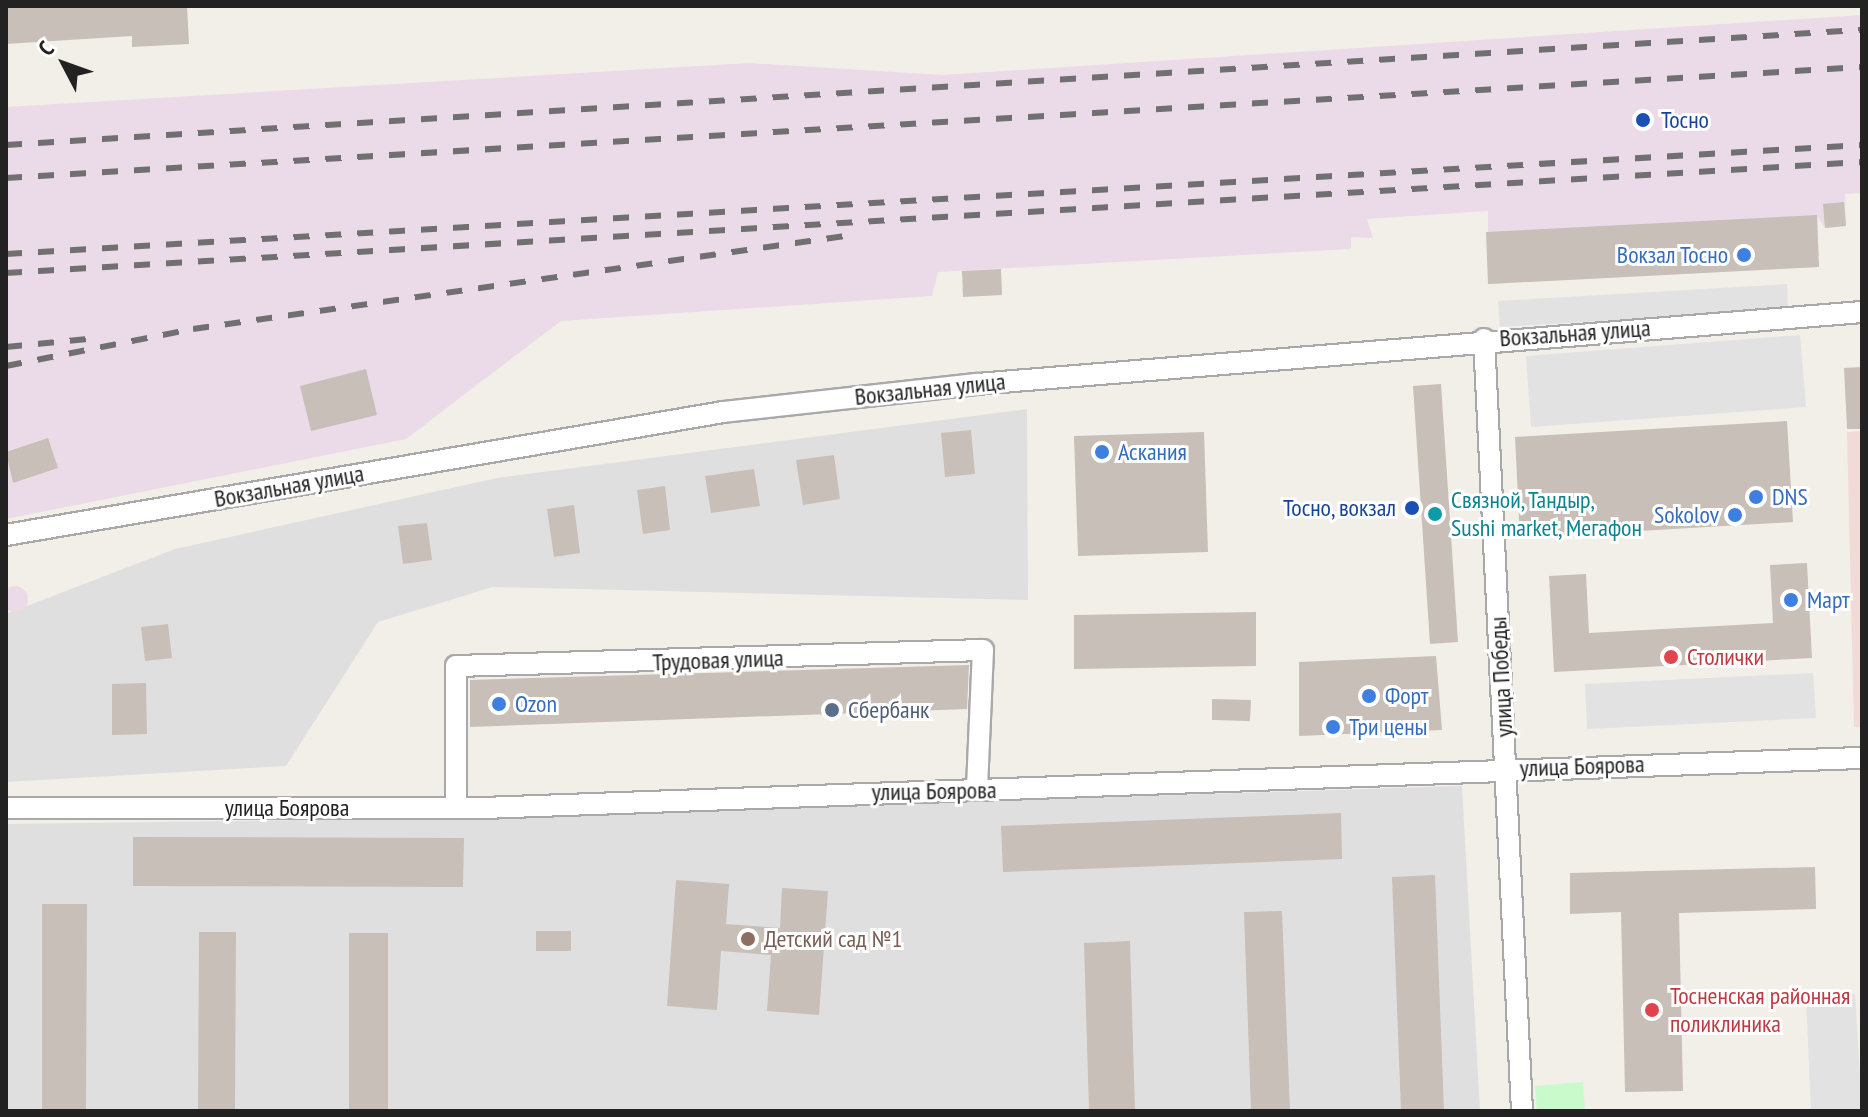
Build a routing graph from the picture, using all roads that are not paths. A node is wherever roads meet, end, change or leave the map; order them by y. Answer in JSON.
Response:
{"nodes":[{"id":1,"x":1862,"y":312,"type":"edge"},
{"id":2,"x":1484,"y":339,"type":"junction"},
{"id":3,"x":6,"y":535,"type":"edge"},
{"id":4,"x":1862,"y":758,"type":"edge"},
{"id":5,"x":1506,"y":768,"type":"junction"},
{"id":6,"x":977,"y":790,"type":"junction"},
{"id":7,"x":6,"y":808,"type":"edge"},
{"id":8,"x":456,"y":808,"type":"junction"},
{"id":9,"x":1522,"y":1111,"type":"edge"}],
"edges":[{"from":1,"to":2,"type":"street","name":"Вокзальная улица"},
{"from":2,"to":3,"type":"street","name":"Вокзальная улица"},
{"from":2,"to":5,"type":"street","name":"улица Победы"},
{"from":4,"to":5,"type":"street","name":"улица Боярова"},
{"from":5,"to":6,"type":"street","name":"улица Боярова"},
{"from":5,"to":9,"type":"street","name":"улица Победы"},
{"from":6,"to":8,"type":"street","name":"улица Боярова"},
{"from":6,"to":8,"type":"street","name":"Трудовая улица"},
{"from":7,"to":8,"type":"street","name":"улица Боярова"}]}
